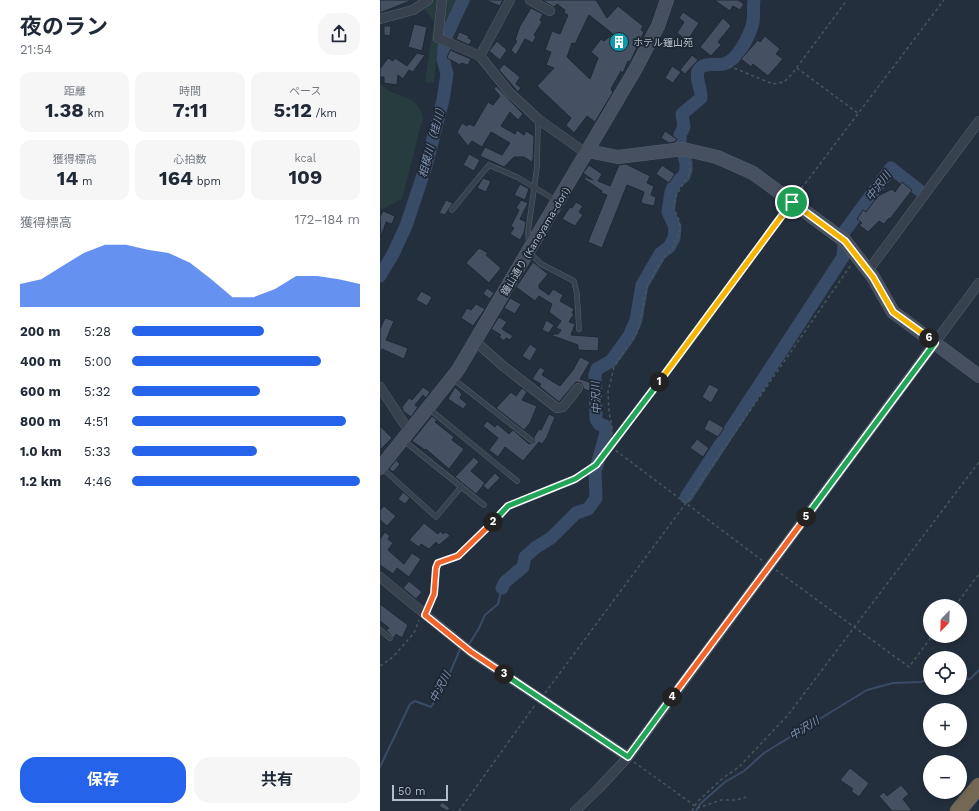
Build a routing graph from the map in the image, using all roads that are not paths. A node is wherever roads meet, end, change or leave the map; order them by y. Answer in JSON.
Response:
{"nodes":[{"id":1,"x":428,"y":0,"type":"edge"},
{"id":2,"x":442,"y":0,"type":"edge"},
{"id":3,"x":510,"y":0,"type":"edge"},
{"id":4,"x":530,"y":0,"type":"edge"},
{"id":5,"x":667,"y":0,"type":"edge"},
{"id":6,"x":550,"y":11,"type":"dead end"},
{"id":7,"x":380,"y":19,"type":"edge"},
{"id":8,"x":480,"y":56,"type":"junction"},
{"id":9,"x":538,"y":119,"type":"junction"},
{"id":10,"x":979,"y":121,"type":"edge"},
{"id":11,"x":588,"y":152,"type":"junction"},
{"id":12,"x":534,"y":186,"type":"junction"},
{"id":13,"x":558,"y":202,"type":"junction"},
{"id":14,"x":452,"y":210,"type":"dead end"},
{"id":15,"x":530,"y":250,"type":"junction"},
{"id":16,"x":868,"y":271,"type":"junction"},
{"id":17,"x":979,"y":283,"type":"edge"},
{"id":18,"x":579,"y":329,"type":"dead end"},
{"id":19,"x":475,"y":341,"type":"junction"},
{"id":20,"x":935,"y":343,"type":"junction"},
{"id":21,"x":979,"y":376,"type":"edge"},
{"id":22,"x":451,"y":378,"type":"junction"},
{"id":23,"x":380,"y":387,"type":"edge"},
{"id":24,"x":578,"y":388,"type":"dead end"},
{"id":25,"x":428,"y":408,"type":"junction"},
{"id":26,"x":406,"y":435,"type":"junction"},
{"id":27,"x":531,"y":440,"type":"dead end"},
{"id":28,"x":380,"y":468,"type":"edge"},
{"id":29,"x":517,"y":481,"type":"dead end"},
{"id":30,"x":461,"y":487,"type":"junction"},
{"id":31,"x":484,"y":505,"type":"dead end"},
{"id":32,"x":380,"y":577,"type":"edge"},
{"id":33,"x":380,"y":630,"type":"edge"},
{"id":34,"x":390,"y":638,"type":"dead end"},
{"id":35,"x":628,"y":757,"type":"junction"},
{"id":36,"x":979,"y":786,"type":"edge"},
{"id":37,"x":979,"y":801,"type":"edge"},
{"id":38,"x":575,"y":811,"type":"edge"},
{"id":39,"x":958,"y":811,"type":"edge"},
{"id":40,"x":970,"y":811,"type":"edge"}],
"edges":[{"from":1,"to":7,"type":"street"},
{"from":2,"to":8,"type":"street"},
{"from":3,"to":8,"type":"street"},
{"from":4,"to":6,"type":"street"},
{"from":5,"to":11,"type":"street","name":"鐘山通り (Kaneyama-dori)"},
{"from":8,"to":9,"type":"street"},
{"from":9,"to":11,"type":"street"},
{"from":9,"to":12,"type":"lane"},
{"from":10,"to":16,"type":"street"},
{"from":11,"to":13,"type":"street","name":"鐘山通り (Kaneyama-dori)"},
{"from":11,"to":16,"type":"street"},
{"from":12,"to":13,"type":"lane"},
{"from":12,"to":14,"type":"lane"},
{"from":12,"to":15,"type":"lane"},
{"from":13,"to":15,"type":"street","name":"鐘山通り (Kaneyama-dori)"},
{"from":15,"to":18,"type":"lane"},
{"from":15,"to":19,"type":"street","name":"鐘山通り (Kaneyama-dori)"},
{"from":16,"to":20,"type":"street"},
{"from":17,"to":20,"type":"street"},
{"from":19,"to":22,"type":"street","name":"鐘山通り (Kaneyama-dori)"},
{"from":19,"to":24,"type":"street"},
{"from":20,"to":21,"type":"street"},
{"from":20,"to":35,"type":"street"},
{"from":22,"to":25,"type":"street","name":"鐘山通り (Kaneyama-dori)"},
{"from":22,"to":27,"type":"lane"},
{"from":23,"to":26,"type":"street"},
{"from":25,"to":26,"type":"street","name":"鐘山通り (Kaneyama-dori)"},
{"from":25,"to":29,"type":"lane"},
{"from":26,"to":28,"type":"street","name":"鐘山通り (Kaneyama-dori)"},
{"from":26,"to":30,"type":"lane"},
{"from":28,"to":30,"type":"lane"},
{"from":30,"to":31,"type":"lane"},
{"from":32,"to":35,"type":"street"},
{"from":33,"to":34,"type":"lane"},
{"from":35,"to":38,"type":"street"},
{"from":36,"to":39,"type":"highway"},
{"from":37,"to":40,"type":"highway"}]}
